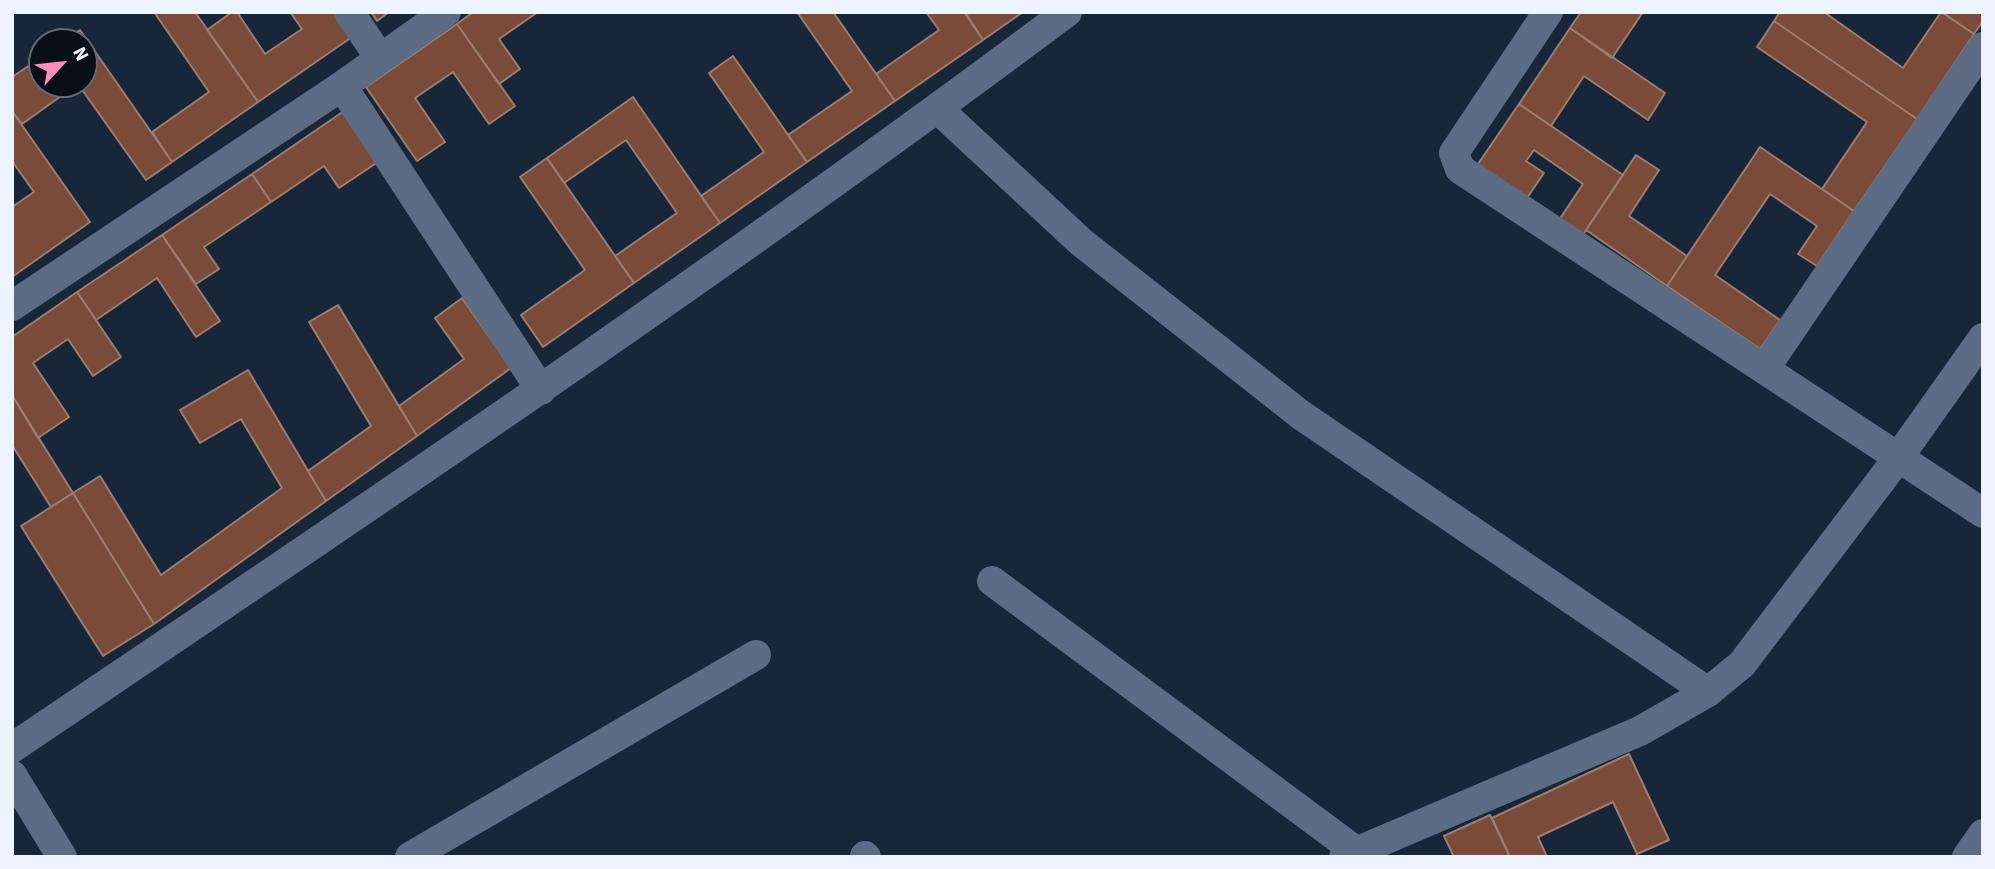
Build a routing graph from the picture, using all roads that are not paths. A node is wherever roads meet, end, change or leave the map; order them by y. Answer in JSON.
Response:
{"nodes":[{"id":1,"x":349,"y":12,"type":"edge"},
{"id":2,"x":446,"y":12,"type":"edge"},
{"id":3,"x":1068,"y":12,"type":"edge"},
{"id":4,"x":1548,"y":12,"type":"edge"},
{"id":5,"x":1983,"y":47,"type":"edge"},
{"id":6,"x":380,"y":58,"type":"junction"},
{"id":7,"x":342,"y":86,"type":"junction"},
{"id":8,"x":938,"y":109,"type":"junction"},
{"id":9,"x":12,"y":306,"type":"edge"},
{"id":10,"x":1983,"y":338,"type":"edge"},
{"id":11,"x":1765,"y":368,"type":"junction"},
{"id":12,"x":541,"y":390,"type":"junction"},
{"id":13,"x":1898,"y":458,"type":"junction"},
{"id":14,"x":1983,"y":513,"type":"edge"},
{"id":15,"x":992,"y":581,"type":"dead end"},
{"id":16,"x":756,"y":655,"type":"dead end"},
{"id":17,"x":1708,"y":692,"type":"junction"},
{"id":18,"x":12,"y":748,"type":"edge"},
{"id":19,"x":12,"y":775,"type":"edge"},
{"id":20,"x":1983,"y":834,"type":"edge"},
{"id":21,"x":1354,"y":855,"type":"edge"},
{"id":22,"x":62,"y":857,"type":"edge"},
{"id":23,"x":410,"y":857,"type":"edge"},
{"id":24,"x":1967,"y":857,"type":"edge"}],
"edges":[{"from":1,"to":6,"type":"street"},
{"from":2,"to":6,"type":"street"},
{"from":3,"to":8,"type":"street"},
{"from":4,"to":11,"type":"street"},
{"from":5,"to":11,"type":"street"},
{"from":6,"to":7,"type":"street"},
{"from":7,"to":9,"type":"street"},
{"from":7,"to":12,"type":"street"},
{"from":8,"to":12,"type":"street"},
{"from":8,"to":17,"type":"street"},
{"from":10,"to":13,"type":"street"},
{"from":11,"to":13,"type":"street"},
{"from":12,"to":18,"type":"street"},
{"from":13,"to":14,"type":"street"},
{"from":13,"to":17,"type":"street"},
{"from":15,"to":21,"type":"street"},
{"from":16,"to":23,"type":"street"},
{"from":17,"to":21,"type":"street"},
{"from":19,"to":22,"type":"street"},
{"from":20,"to":24,"type":"street"}]}
